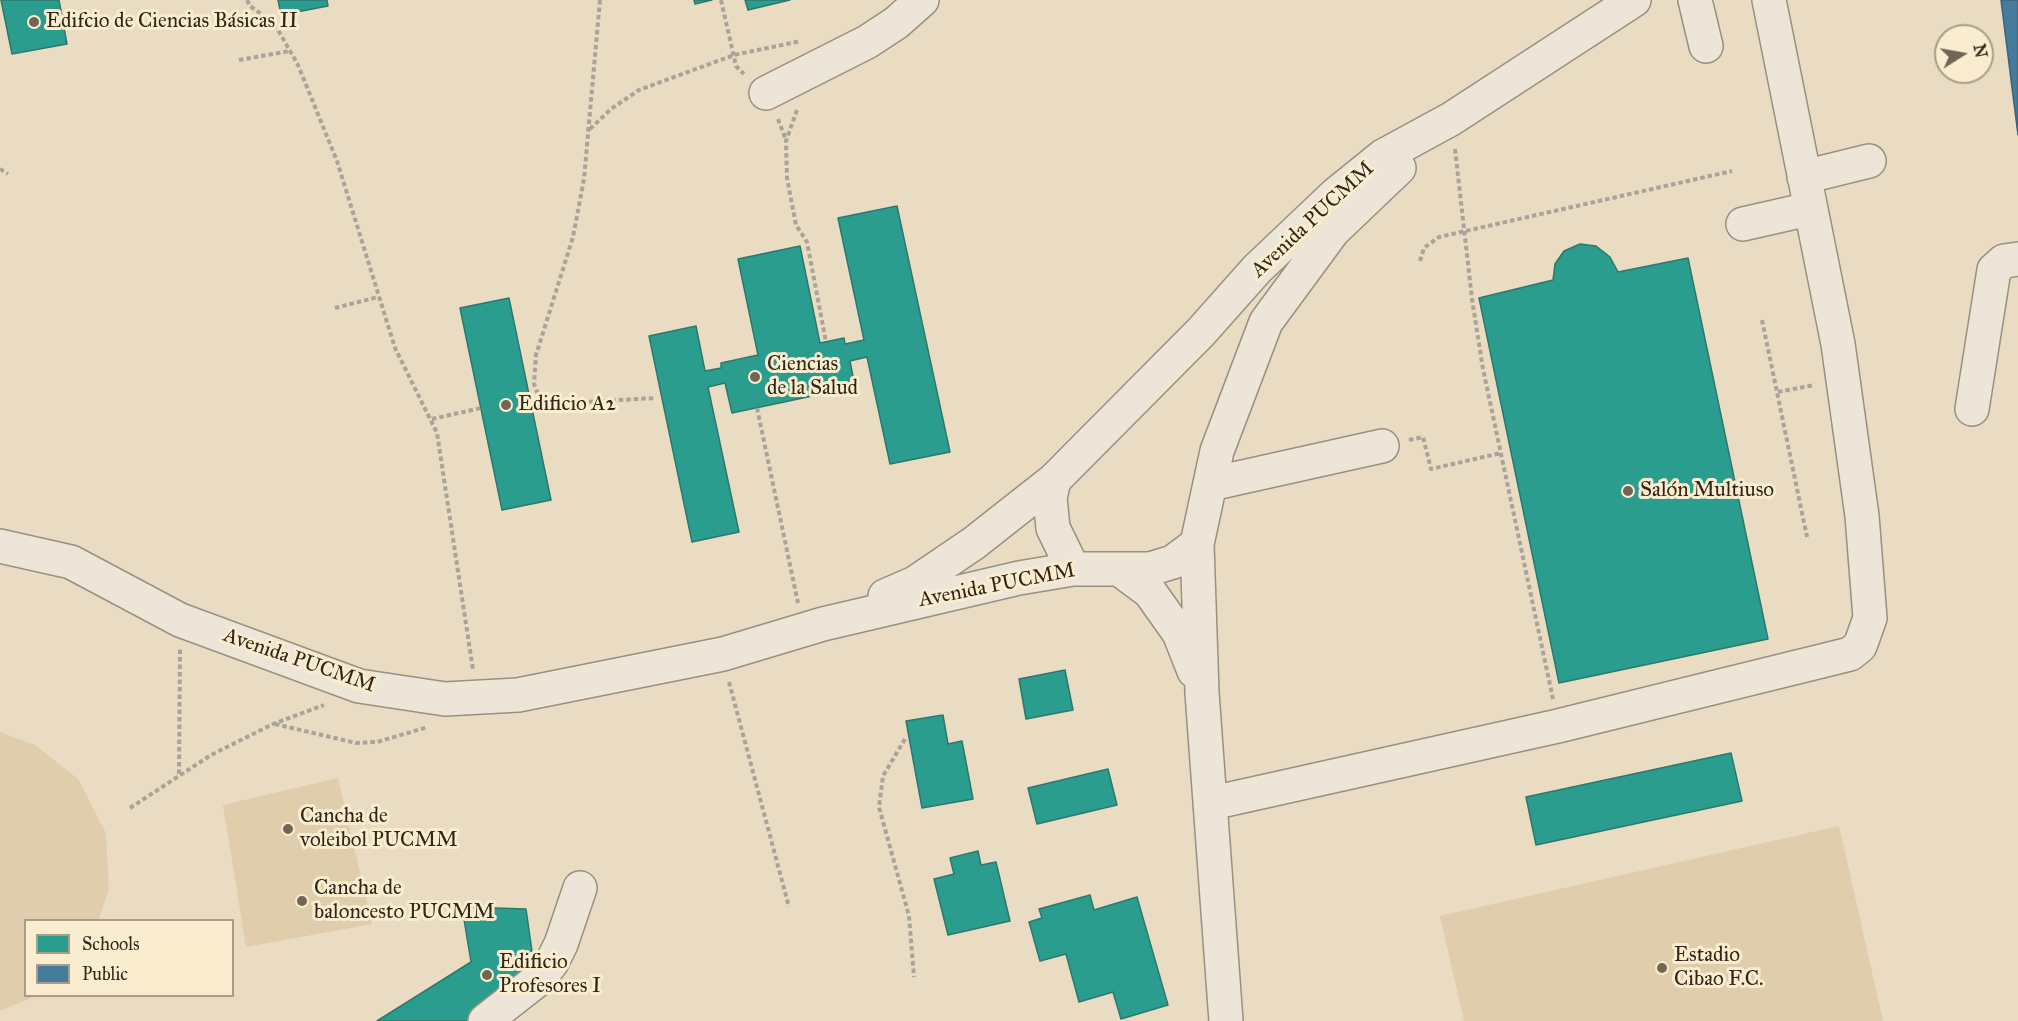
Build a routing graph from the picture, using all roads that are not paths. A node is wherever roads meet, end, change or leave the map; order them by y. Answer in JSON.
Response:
{"nodes":[{"id":1,"x":922,"y":0,"type":"edge"},
{"id":2,"x":1634,"y":0,"type":"edge"},
{"id":3,"x":1695,"y":0,"type":"edge"},
{"id":4,"x":1768,"y":0,"type":"edge"},
{"id":5,"x":1706,"y":46,"type":"dead end"},
{"id":6,"x":766,"y":93,"type":"dead end"},
{"id":7,"x":1451,"y":119,"type":"junction"},
{"id":8,"x":1869,"y":161,"type":"dead end"},
{"id":9,"x":1804,"y":177,"type":"junction"},
{"id":10,"x":1809,"y":209,"type":"junction"},
{"id":11,"x":1743,"y":224,"type":"dead end"},
{"id":12,"x":2018,"y":259,"type":"edge"},
{"id":13,"x":1972,"y":409,"type":"dead end"},
{"id":14,"x":1383,"y":446,"type":"road end"},
{"id":15,"x":1054,"y":480,"type":"junction"},
{"id":16,"x":1211,"y":484,"type":"junction"},
{"id":17,"x":1197,"y":544,"type":"junction"},
{"id":18,"x":0,"y":546,"type":"edge"},
{"id":19,"x":1073,"y":568,"type":"junction"},
{"id":20,"x":1119,"y":568,"type":"junction"},
{"id":21,"x":814,"y":627,"type":"junction"},
{"id":22,"x":1202,"y":693,"type":"junction"},
{"id":23,"x":1212,"y":803,"type":"junction"},
{"id":24,"x":580,"y":888,"type":"dead end"},
{"id":25,"x":485,"y":1021,"type":"edge"},
{"id":26,"x":1226,"y":1021,"type":"edge"}],
"edges":[{"from":1,"to":6,"type":"street"},
{"from":2,"to":7,"type":"street","name":"Avenida PUCMM"},
{"from":3,"to":5,"type":"street"},
{"from":4,"to":9,"type":"street"},
{"from":7,"to":15,"type":"street","name":"Avenida PUCMM"},
{"from":7,"to":16,"type":"street","name":"Avenida PUCMM"},
{"from":8,"to":9,"type":"street"},
{"from":9,"to":10,"type":"street"},
{"from":10,"to":11,"type":"street"},
{"from":10,"to":23,"type":"street"},
{"from":12,"to":13,"type":"street"},
{"from":14,"to":16,"type":"street"},
{"from":15,"to":19,"type":"street"},
{"from":15,"to":21,"type":"street","name":"Avenida PUCMM"},
{"from":16,"to":17,"type":"street","name":"Avenida PUCMM"},
{"from":17,"to":20,"type":"street","name":"Avenida PUCMM"},
{"from":17,"to":22,"type":"street"},
{"from":18,"to":21,"type":"street","name":"Avenida PUCMM"},
{"from":19,"to":20,"type":"street","name":"Avenida PUCMM"},
{"from":19,"to":21,"type":"street","name":"Avenida PUCMM"},
{"from":20,"to":22,"type":"street"},
{"from":22,"to":23,"type":"street"},
{"from":23,"to":26,"type":"street"},
{"from":24,"to":25,"type":"street"}]}
